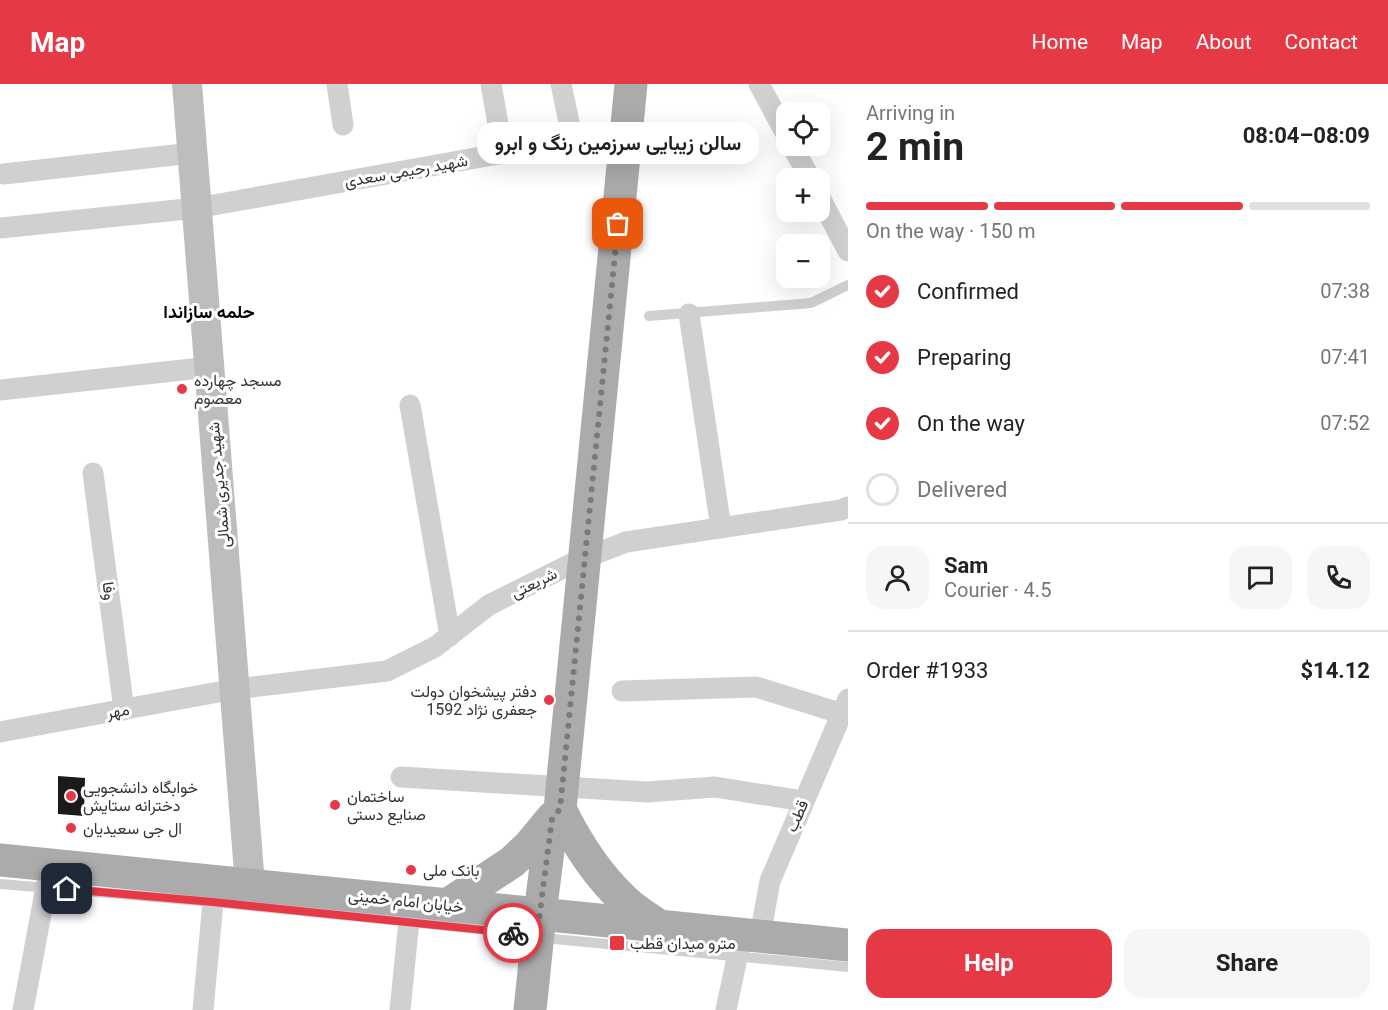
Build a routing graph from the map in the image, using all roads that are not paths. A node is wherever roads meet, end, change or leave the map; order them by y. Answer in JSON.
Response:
{"nodes":[{"id":1,"x":187,"y":84,"type":"edge"},
{"id":2,"x":337,"y":84,"type":"edge"},
{"id":3,"x":491,"y":84,"type":"edge"},
{"id":4,"x":561,"y":84,"type":"edge"},
{"id":5,"x":632,"y":84,"type":"edge"},
{"id":6,"x":759,"y":84,"type":"edge"},
{"id":7,"x":776,"y":115,"type":"edge"},
{"id":8,"x":342,"y":125,"type":"dead end"},
{"id":9,"x":615,"y":133,"type":"dead end"},
{"id":10,"x":573,"y":141,"type":"junction"},
{"id":11,"x":192,"y":153,"type":"junction"},
{"id":12,"x":503,"y":153,"type":"junction"},
{"id":13,"x":4,"y":174,"type":"dead end"},
{"id":14,"x":197,"y":208,"type":"junction"},
{"id":15,"x":830,"y":217,"type":"edge"},
{"id":16,"x":0,"y":228,"type":"edge"},
{"id":17,"x":848,"y":251,"type":"edge"},
{"id":18,"x":848,"y":285,"type":"edge"},
{"id":19,"x":688,"y":314,"type":"junction"},
{"id":20,"x":649,"y":316,"type":"dead end"},
{"id":21,"x":210,"y":367,"type":"junction"},
{"id":22,"x":0,"y":390,"type":"edge"},
{"id":23,"x":410,"y":405,"type":"dead end"},
{"id":24,"x":93,"y":473,"type":"dead end"},
{"id":25,"x":848,"y":507,"type":"edge"},
{"id":26,"x":721,"y":528,"type":"junction"},
{"id":27,"x":450,"y":636,"type":"junction"},
{"id":28,"x":235,"y":689,"type":"junction"},
{"id":29,"x":622,"y":691,"type":"dead end"},
{"id":30,"x":124,"y":710,"type":"junction"},
{"id":31,"x":844,"y":716,"type":"edge"},
{"id":32,"x":0,"y":732,"type":"edge"},
{"id":33,"x":401,"y":777,"type":"dead end"},
{"id":34,"x":803,"y":801,"type":"junction"},
{"id":35,"x":558,"y":810,"type":"junction"},
{"id":36,"x":0,"y":860,"type":"edge"},
{"id":37,"x":49,"y":876,"type":"junction"},
{"id":38,"x":0,"y":884,"type":"edge"},
{"id":39,"x":250,"y":885,"type":"junction"},
{"id":40,"x":411,"y":901,"type":"junction"},
{"id":41,"x":213,"y":902,"type":"junction"},
{"id":42,"x":447,"y":905,"type":"junction"},
{"id":43,"x":547,"y":926,"type":"junction"},
{"id":44,"x":659,"y":926,"type":"junction"},
{"id":45,"x":747,"y":942,"type":"junction"},
{"id":46,"x":848,"y":945,"type":"edge"},
{"id":47,"x":848,"y":967,"type":"edge"},
{"id":48,"x":23,"y":1010,"type":"edge"},
{"id":49,"x":202,"y":1010,"type":"edge"},
{"id":50,"x":400,"y":1010,"type":"edge"},
{"id":51,"x":530,"y":1010,"type":"edge"},
{"id":52,"x":546,"y":1010,"type":"edge"},
{"id":53,"x":726,"y":1010,"type":"edge"}],
"edges":[{"from":1,"to":11,"type":"main road","name":"شهید جدیری شمالی"},
{"from":2,"to":8,"type":"street"},
{"from":3,"to":12,"type":"street"},
{"from":4,"to":10,"type":"street"},
{"from":5,"to":35,"type":"main road"},
{"from":6,"to":7,"type":"street"},
{"from":9,"to":10,"type":"street","name":"شهید رحیمی سعدی"},
{"from":10,"to":12,"type":"street","name":"شهید رحیمی سعدی"},
{"from":11,"to":13,"type":"street"},
{"from":11,"to":14,"type":"main road","name":"شهید جدیری شمالی"},
{"from":12,"to":14,"type":"street","name":"شهید رحیمی سعدی"},
{"from":14,"to":16,"type":"street","name":"شهید رحیمی سعدی"},
{"from":14,"to":21,"type":"main road","name":"شهید جدیری شمالی"},
{"from":15,"to":17,"type":"street"},
{"from":18,"to":19,"type":"lane"},
{"from":19,"to":20,"type":"lane"},
{"from":19,"to":26,"type":"street"},
{"from":21,"to":22,"type":"street"},
{"from":21,"to":28,"type":"main road","name":"شهید جدیری شمالی"},
{"from":23,"to":27,"type":"street"},
{"from":24,"to":30,"type":"street","name":"وفا"},
{"from":25,"to":26,"type":"street","name":"شریعتی"},
{"from":26,"to":27,"type":"street","name":"شریعتی"},
{"from":27,"to":28,"type":"street","name":"شریعتی"},
{"from":28,"to":30,"type":"street","name":"مهر"},
{"from":28,"to":39,"type":"main road","name":"شهید جدیری شمالی"},
{"from":29,"to":31,"type":"street"},
{"from":30,"to":32,"type":"street","name":"مهر"},
{"from":31,"to":34,"type":"street","name":"قطب"},
{"from":33,"to":35,"type":"street"},
{"from":34,"to":35,"type":"street"},
{"from":34,"to":45,"type":"street","name":"قطب"},
{"from":35,"to":42,"type":"main road"},
{"from":35,"to":43,"type":"main road"},
{"from":35,"to":44,"type":"main road"},
{"from":36,"to":37,"type":"main road","name":"خیابان امام خمینی"},
{"from":37,"to":38,"type":"lane"},
{"from":37,"to":39,"type":"main road","name":"خیابان امام خمینی"},
{"from":37,"to":41,"type":"lane"},
{"from":37,"to":48,"type":"street"},
{"from":39,"to":40,"type":"main road","name":"خیابان امام خمینی"},
{"from":40,"to":42,"type":"main road","name":"خیابان امام خمینی"},
{"from":40,"to":50,"type":"street"},
{"from":41,"to":43,"type":"lane"},
{"from":41,"to":49,"type":"street"},
{"from":42,"to":43,"type":"main road","name":"خیابان امام خمینی"},
{"from":43,"to":44,"type":"main road","name":"خیابان امام خمینی"},
{"from":43,"to":45,"type":"lane"},
{"from":43,"to":51,"type":"main road"},
{"from":43,"to":52,"type":"main road"},
{"from":44,"to":45,"type":"main road","name":"خیابان امام خمینی"},
{"from":45,"to":46,"type":"main road","name":"خیابان امام خمینی"},
{"from":45,"to":47,"type":"lane"},
{"from":45,"to":53,"type":"street","name":"قطب"}]}
